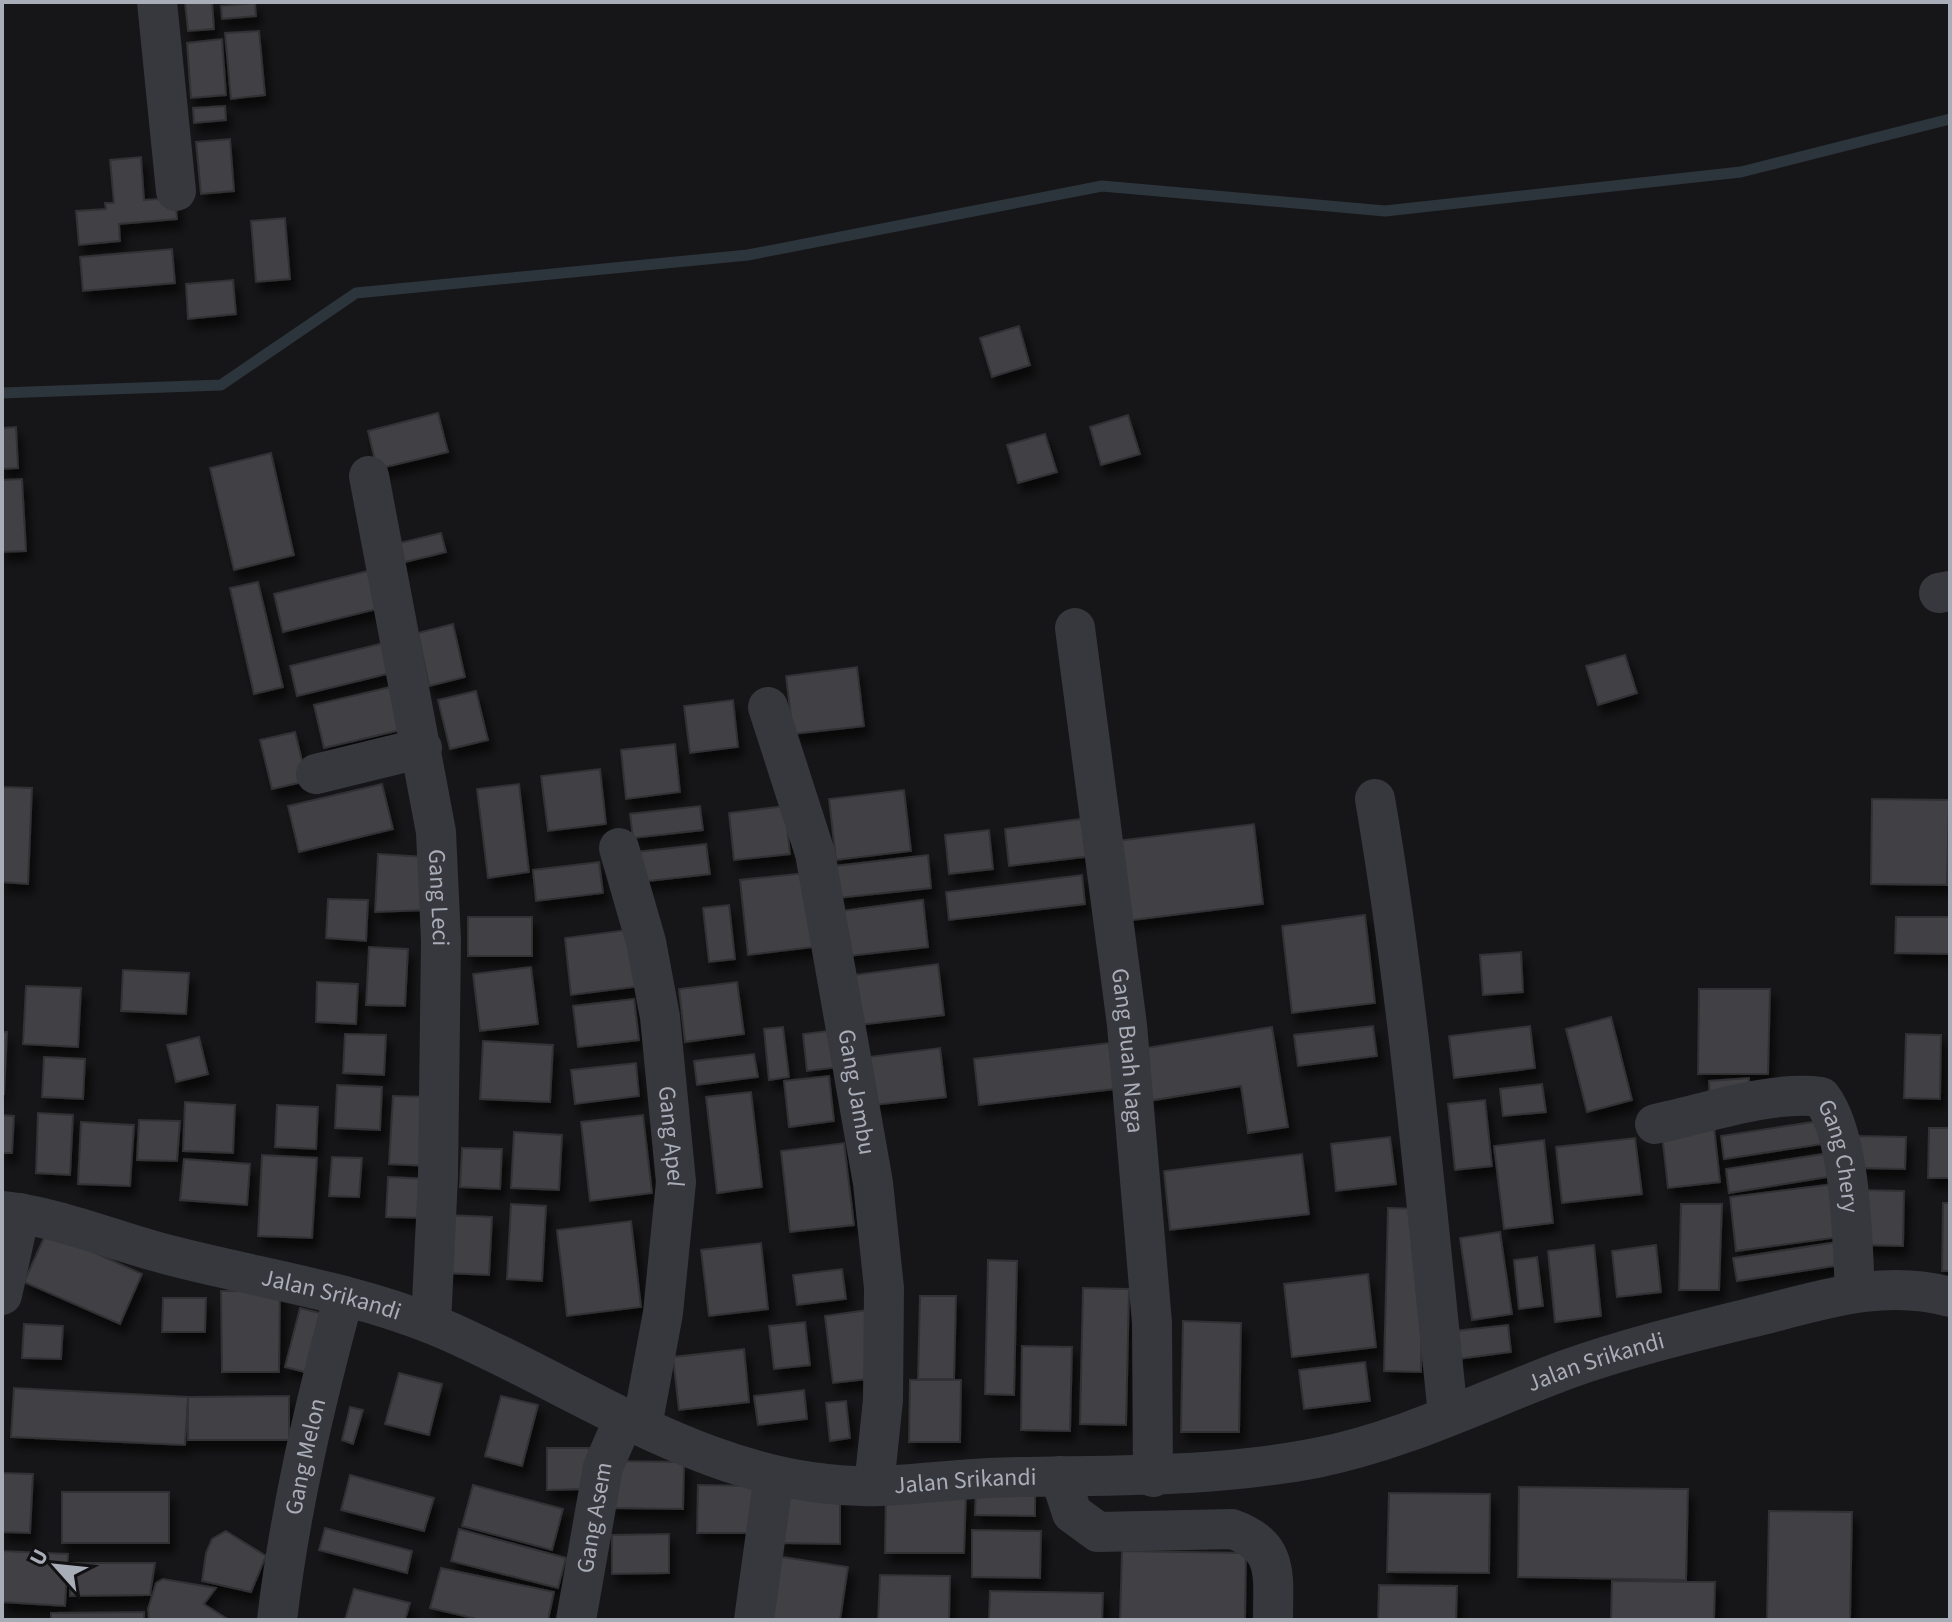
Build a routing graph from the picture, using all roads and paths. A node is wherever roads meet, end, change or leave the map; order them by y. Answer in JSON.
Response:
{"nodes":[{"id":1,"x":157,"y":2,"type":"edge"},
{"id":2,"x":176,"y":191,"type":"dead end"},
{"id":3,"x":369,"y":476,"type":"dead end"},
{"id":4,"x":1075,"y":628,"type":"dead end"},
{"id":5,"x":768,"y":707,"type":"dead end"},
{"id":6,"x":422,"y":748,"type":"junction"},
{"id":7,"x":316,"y":774,"type":"dead end"},
{"id":8,"x":1375,"y":799,"type":"dead end"},
{"id":9,"x":619,"y":848,"type":"dead end"},
{"id":10,"x":1655,"y":1124,"type":"dead end"},
{"id":11,"x":11,"y":1212,"type":"edge"},
{"id":12,"x":1855,"y":1291,"type":"junction"},
{"id":13,"x":2,"y":1295,"type":"edge"},
{"id":14,"x":344,"y":1296,"type":"junction"},
{"id":15,"x":1950,"y":1297,"type":"edge"},
{"id":16,"x":431,"y":1324,"type":"junction"},
{"id":17,"x":1448,"y":1414,"type":"junction"},
{"id":18,"x":633,"y":1423,"type":"junction"},
{"id":19,"x":774,"y":1475,"type":"junction"},
{"id":20,"x":1060,"y":1476,"type":"junction"},
{"id":21,"x":1153,"y":1477,"type":"junction"},
{"id":22,"x":874,"y":1486,"type":"junction"},
{"id":23,"x":277,"y":1620,"type":"edge"},
{"id":24,"x":576,"y":1620,"type":"edge"},
{"id":25,"x":754,"y":1620,"type":"edge"},
{"id":26,"x":1273,"y":1620,"type":"edge"}],
"edges":[{"from":1,"to":2,"type":"street"},
{"from":3,"to":6,"type":"street","name":"Gang Leci"},
{"from":4,"to":21,"type":"street","name":"Gang Buah Naga"},
{"from":5,"to":22,"type":"street","name":"Gang Jambu"},
{"from":6,"to":7,"type":"street"},
{"from":6,"to":16,"type":"street","name":"Gang Leci"},
{"from":8,"to":17,"type":"street"},
{"from":9,"to":18,"type":"street","name":"Gang Apel"},
{"from":10,"to":12,"type":"street","name":"Gang Chery"},
{"from":11,"to":13,"type":"street"},
{"from":11,"to":14,"type":"street","name":"Jalan Srikandi"},
{"from":12,"to":15,"type":"street","name":"Jalan Srikandi"},
{"from":12,"to":17,"type":"street","name":"Jalan Srikandi"},
{"from":14,"to":16,"type":"street","name":"Jalan Srikandi"},
{"from":14,"to":23,"type":"street","name":"Gang Melon"},
{"from":16,"to":18,"type":"street","name":"Jalan Srikandi"},
{"from":17,"to":21,"type":"street","name":"Jalan Srikandi"},
{"from":18,"to":19,"type":"street","name":"Jalan Srikandi"},
{"from":18,"to":24,"type":"street","name":"Gang Asem"},
{"from":19,"to":22,"type":"street","name":"Jalan Srikandi"},
{"from":19,"to":25,"type":"street"},
{"from":20,"to":21,"type":"street","name":"Jalan Srikandi"},
{"from":20,"to":22,"type":"street","name":"Jalan Srikandi"},
{"from":20,"to":26,"type":"street"}]}
